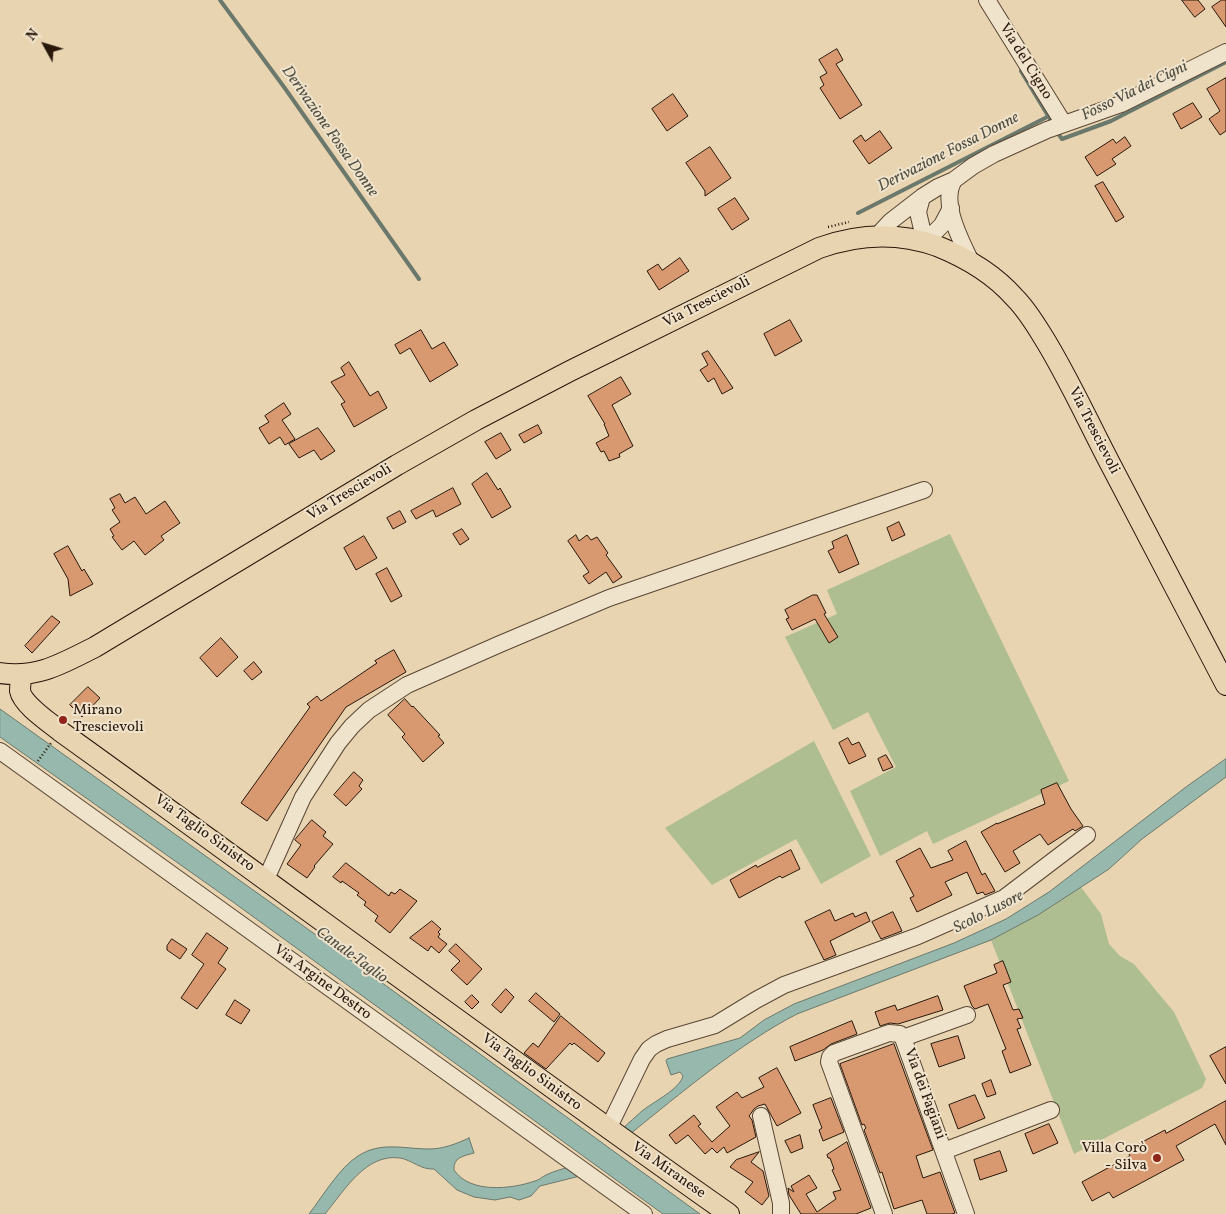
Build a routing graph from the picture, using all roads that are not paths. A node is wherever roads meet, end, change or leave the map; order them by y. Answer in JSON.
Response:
{"nodes":[{"id":1,"x":987,"y":0,"type":"edge"},
{"id":2,"x":1226,"y":52,"type":"edge"},
{"id":3,"x":1064,"y":124,"type":"junction"},
{"id":4,"x":954,"y":180,"type":"junction"},
{"id":5,"x":922,"y":196,"type":"junction"},
{"id":6,"x":951,"y":208,"type":"junction"},
{"id":7,"x":877,"y":236,"type":"junction"},
{"id":8,"x":925,"y":242,"type":"junction"},
{"id":9,"x":971,"y":262,"type":"junction"},
{"id":10,"x":924,"y":490,"type":"dead end"},
{"id":11,"x":0,"y":672,"type":"edge"},
{"id":12,"x":21,"y":674,"type":"junction"},
{"id":13,"x":1226,"y":685,"type":"edge"},
{"id":14,"x":0,"y":751,"type":"edge"},
{"id":15,"x":0,"y":763,"type":"edge"},
{"id":16,"x":31,"y":766,"type":"junction"},
{"id":17,"x":1087,"y":835,"type":"dead end"},
{"id":18,"x":266,"y":879,"type":"junction"},
{"id":19,"x":966,"y":1014,"type":"dead end"},
{"id":20,"x":903,"y":1038,"type":"junction"},
{"id":21,"x":1051,"y":1110,"type":"dead end"},
{"id":22,"x":762,"y":1116,"type":"dead end"},
{"id":23,"x":608,"y":1129,"type":"junction"},
{"id":24,"x":944,"y":1151,"type":"junction"},
{"id":25,"x":644,"y":1214,"type":"edge"},
{"id":26,"x":728,"y":1214,"type":"edge"},
{"id":27,"x":780,"y":1214,"type":"edge"},
{"id":28,"x":884,"y":1214,"type":"edge"},
{"id":29,"x":966,"y":1214,"type":"edge"}],
"edges":[{"from":1,"to":3,"type":"street","name":"Via del Cigno"},
{"from":2,"to":3,"type":"street"},
{"from":3,"to":4,"type":"street"},
{"from":4,"to":5,"type":"street"},
{"from":4,"to":6,"type":"street"},
{"from":5,"to":7,"type":"street"},
{"from":5,"to":8,"type":"street"},
{"from":6,"to":8,"type":"street"},
{"from":6,"to":9,"type":"street"},
{"from":7,"to":8,"type":"main road","name":"Via Trescievoli"},
{"from":7,"to":12,"type":"main road","name":"Via Trescievoli"},
{"from":8,"to":9,"type":"main road","name":"Via Trescievoli"},
{"from":9,"to":13,"type":"main road","name":"Via Trescievoli"},
{"from":10,"to":18,"type":"street"},
{"from":11,"to":12,"type":"main road"},
{"from":12,"to":18,"type":"main road","name":"Via Taglio Sinistro"},
{"from":14,"to":16,"type":"street","name":"Via Argine Destro"},
{"from":15,"to":16,"type":"street"},
{"from":16,"to":25,"type":"street","name":"Via Argine Destro"},
{"from":17,"to":23,"type":"street"},
{"from":18,"to":23,"type":"main road","name":"Via Taglio Sinistro"},
{"from":19,"to":20,"type":"street"},
{"from":20,"to":24,"type":"street","name":"Via dei Fagiani"},
{"from":20,"to":28,"type":"street"},
{"from":21,"to":24,"type":"street","name":"Via dei Fagiani"},
{"from":22,"to":27,"type":"street"},
{"from":23,"to":26,"type":"main road","name":"Via Miranese"},
{"from":24,"to":29,"type":"street","name":"Via dei Fagiani"}]}
